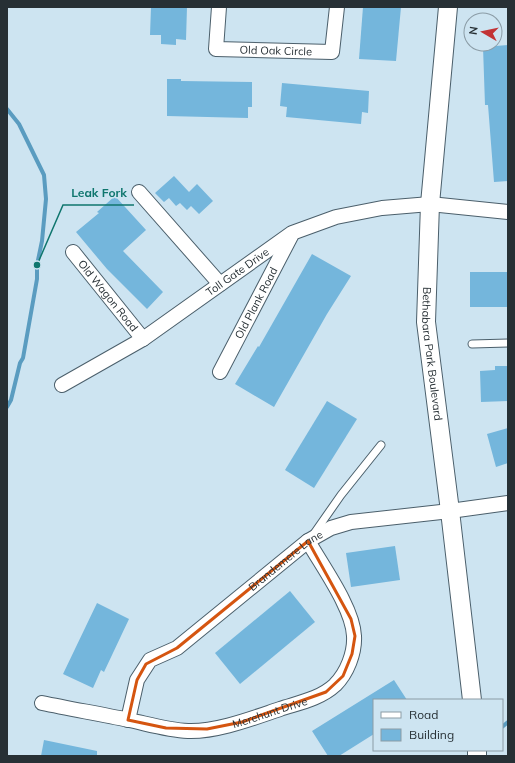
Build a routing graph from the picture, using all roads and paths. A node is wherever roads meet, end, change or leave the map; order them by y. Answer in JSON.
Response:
{"nodes":[{"id":1,"x":219,"y":7,"type":"edge"},
{"id":2,"x":336,"y":7,"type":"edge"},
{"id":3,"x":448,"y":7,"type":"edge"},
{"id":4,"x":139,"y":192,"type":"dead end"},
{"id":5,"x":430,"y":204,"type":"junction"},
{"id":6,"x":508,"y":212,"type":"edge"},
{"id":7,"x":292,"y":234,"type":"junction"},
{"id":8,"x":73,"y":252,"type":"dead end"},
{"id":9,"x":220,"y":284,"type":"junction"},
{"id":10,"x":143,"y":339,"type":"junction"},
{"id":11,"x":472,"y":344,"type":"dead end"},
{"id":12,"x":508,"y":344,"type":"edge"},
{"id":13,"x":220,"y":372,"type":"dead end"},
{"id":14,"x":62,"y":385,"type":"dead end"},
{"id":15,"x":381,"y":445,"type":"dead end"},
{"id":16,"x":508,"y":503,"type":"edge"},
{"id":17,"x":450,"y":511,"type":"junction"},
{"id":18,"x":308,"y":541,"type":"junction"},
{"id":19,"x":472,"y":699,"type":"edge"},
{"id":20,"x":42,"y":703,"type":"dead end"},
{"id":21,"x":128,"y":720,"type":"junction"}],
"edges":[{"from":1,"to":2,"type":"street","name":"Old Oak Circle"},
{"from":3,"to":5,"type":"street","name":"Bethabara Park Boulevard"},
{"from":4,"to":9,"type":"street"},
{"from":5,"to":6,"type":"street","name":"Toll Gate Drive"},
{"from":5,"to":7,"type":"street","name":"Toll Gate Drive"},
{"from":5,"to":17,"type":"street","name":"Bethabara Park Boulevard"},
{"from":7,"to":9,"type":"street","name":"Toll Gate Drive"},
{"from":7,"to":13,"type":"street","name":"Old Plank Road"},
{"from":8,"to":10,"type":"street","name":"Old Wagon Road"},
{"from":9,"to":10,"type":"street","name":"Toll Gate Drive"},
{"from":10,"to":14,"type":"street","name":"Toll Gate Drive"},
{"from":11,"to":12,"type":"lane"},
{"from":15,"to":18,"type":"lane"},
{"from":16,"to":17,"type":"street","name":"Brandemere Lane"},
{"from":17,"to":18,"type":"street","name":"Brandemere Lane"},
{"from":17,"to":19,"type":"street","name":"Bethabara Park Boulevard"},
{"from":18,"to":21,"type":"street","name":"Brandemere Lane"},
{"from":18,"to":21,"type":"street","name":"Merehunt Drive"},
{"from":20,"to":21,"type":"street","name":"Merehunt Drive"}]}
